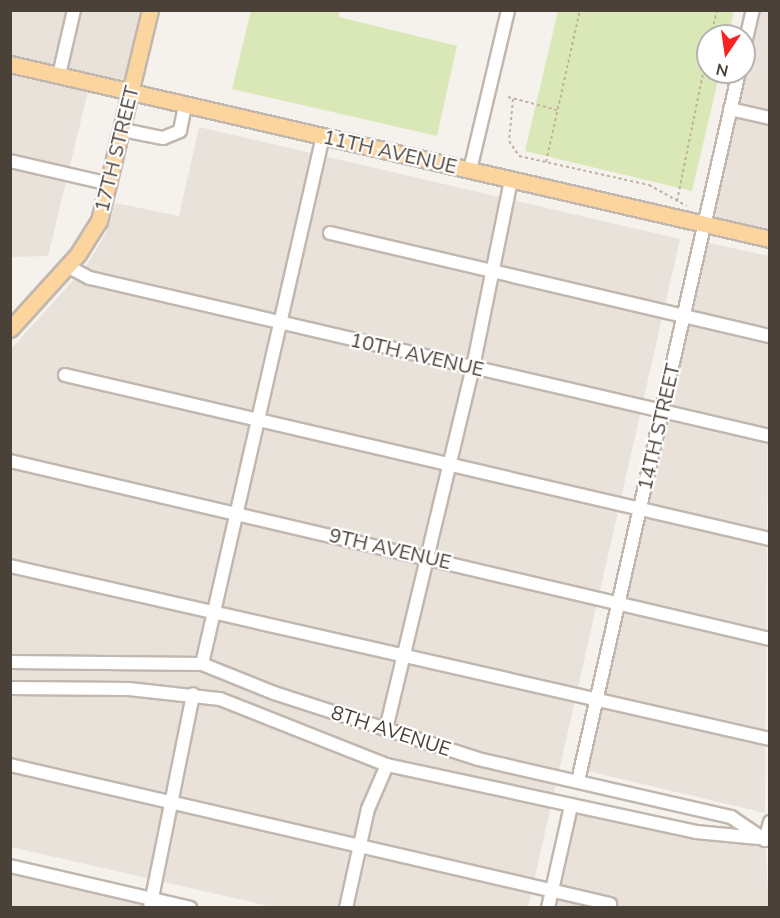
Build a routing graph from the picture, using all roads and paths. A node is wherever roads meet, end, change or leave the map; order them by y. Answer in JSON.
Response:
{"nodes":[{"id":1,"x":74,"y":10,"type":"edge"},
{"id":2,"x":150,"y":10,"type":"edge"},
{"id":3,"x":508,"y":10,"type":"edge"},
{"id":4,"x":580,"y":10,"type":"edge"},
{"id":5,"x":10,"y":64,"type":"edge"},
{"id":6,"x":59,"y":75,"type":"junction"},
{"id":7,"x":701,"y":84,"type":"edge"},
{"id":8,"x":736,"y":84,"type":"edge"},
{"id":9,"x":132,"y":92,"type":"junction"},
{"id":10,"x":508,"y":98,"type":"dead end"},
{"id":11,"x":513,"y":99,"type":"junction"},
{"id":12,"x":185,"y":105,"type":"junction"},
{"id":13,"x":730,"y":109,"type":"junction"},
{"id":14,"x":557,"y":110,"type":"junction"},
{"id":15,"x":770,"y":118,"type":"edge"},
{"id":16,"x":123,"y":129,"type":"junction"},
{"id":17,"x":323,"y":136,"type":"junction"},
{"id":18,"x":10,"y":161,"type":"edge"},
{"id":19,"x":546,"y":162,"type":"junction"},
{"id":20,"x":470,"y":170,"type":"junction"},
{"id":21,"x":511,"y":180,"type":"junction"},
{"id":22,"x":110,"y":184,"type":"junction"},
{"id":23,"x":677,"y":201,"type":"junction"},
{"id":24,"x":695,"y":209,"type":"dead end"},
{"id":25,"x":703,"y":224,"type":"junction"},
{"id":26,"x":330,"y":232,"type":"dead end"},
{"id":27,"x":770,"y":239,"type":"edge"},
{"id":28,"x":67,"y":266,"type":"junction"},
{"id":29,"x":492,"y":272,"type":"junction"},
{"id":30,"x":683,"y":316,"type":"junction"},
{"id":31,"x":280,"y":323,"type":"junction"},
{"id":32,"x":10,"y":329,"type":"edge"},
{"id":33,"x":770,"y":336,"type":"edge"},
{"id":34,"x":473,"y":367,"type":"junction"},
{"id":35,"x":65,"y":375,"type":"dead end"},
{"id":36,"x":663,"y":412,"type":"junction"},
{"id":37,"x":258,"y":420,"type":"junction"},
{"id":38,"x":770,"y":436,"type":"edge"},
{"id":39,"x":10,"y":461,"type":"edge"},
{"id":40,"x":450,"y":465,"type":"junction"},
{"id":41,"x":640,"y":508,"type":"junction"},
{"id":42,"x":237,"y":512,"type":"junction"},
{"id":43,"x":770,"y":539,"type":"edge"},
{"id":44,"x":428,"y":557,"type":"junction"},
{"id":45,"x":10,"y":566,"type":"edge"},
{"id":46,"x":618,"y":603,"type":"junction"},
{"id":47,"x":214,"y":611,"type":"junction"},
{"id":48,"x":770,"y":639,"type":"edge"},
{"id":49,"x":404,"y":654,"type":"junction"},
{"id":50,"x":10,"y":662,"type":"edge"},
{"id":51,"x":202,"y":664,"type":"junction"},
{"id":52,"x":10,"y":688,"type":"edge"},
{"id":53,"x":193,"y":693,"type":"junction"},
{"id":54,"x":596,"y":699,"type":"junction"},
{"id":55,"x":386,"y":729,"type":"junction"},
{"id":56,"x":770,"y":739,"type":"edge"},
{"id":57,"x":10,"y":765,"type":"edge"},
{"id":58,"x":387,"y":765,"type":"junction"},
{"id":59,"x":578,"y":781,"type":"junction"},
{"id":60,"x":169,"y":802,"type":"junction"},
{"id":61,"x":571,"y":806,"type":"junction"},
{"id":62,"x":770,"y":822,"type":"edge"},
{"id":63,"x":767,"y":840,"type":"edge"},
{"id":64,"x":359,"y":847,"type":"junction"},
{"id":65,"x":10,"y":866,"type":"edge"},
{"id":66,"x":551,"y":892,"type":"junction"},
{"id":67,"x":150,"y":903,"type":"edge"},
{"id":68,"x":610,"y":904,"type":"dead end"},
{"id":69,"x":190,"y":908,"type":"edge"},
{"id":70,"x":346,"y":908,"type":"edge"},
{"id":71,"x":548,"y":908,"type":"edge"}],
"edges":[{"from":1,"to":6,"type":"street"},
{"from":2,"to":9,"type":"main road","name":"17TH STREET"},
{"from":3,"to":20,"type":"street"},
{"from":4,"to":14,"type":"path"},
{"from":5,"to":6,"type":"main road","name":"11TH AVENUE"},
{"from":6,"to":9,"type":"main road","name":"11TH AVENUE"},
{"from":7,"to":23,"type":"path"},
{"from":8,"to":13,"type":"street","name":"14TH STREET"},
{"from":9,"to":12,"type":"main road","name":"11TH AVENUE"},
{"from":9,"to":16,"type":"main road","name":"17TH STREET"},
{"from":10,"to":11,"type":"path"},
{"from":11,"to":14,"type":"path"},
{"from":11,"to":19,"type":"path"},
{"from":12,"to":16,"type":"street"},
{"from":12,"to":17,"type":"main road","name":"11TH AVENUE"},
{"from":13,"to":15,"type":"street"},
{"from":13,"to":25,"type":"street","name":"14TH STREET"},
{"from":14,"to":19,"type":"path"},
{"from":16,"to":22,"type":"main road","name":"17TH STREET"},
{"from":17,"to":20,"type":"main road","name":"11TH AVENUE"},
{"from":17,"to":31,"type":"street"},
{"from":18,"to":22,"type":"street"},
{"from":19,"to":23,"type":"path"},
{"from":20,"to":21,"type":"main road","name":"11TH AVENUE"},
{"from":21,"to":25,"type":"main road","name":"11TH AVENUE"},
{"from":21,"to":29,"type":"street"},
{"from":22,"to":28,"type":"main road","name":"17TH STREET"},
{"from":23,"to":24,"type":"path"},
{"from":25,"to":27,"type":"main road","name":"11TH AVENUE"},
{"from":25,"to":30,"type":"street","name":"14TH STREET"},
{"from":26,"to":29,"type":"street"},
{"from":28,"to":31,"type":"street","name":"10TH AVENUE"},
{"from":28,"to":32,"type":"main road","name":"17TH STREET"},
{"from":29,"to":30,"type":"street"},
{"from":29,"to":34,"type":"street"},
{"from":30,"to":33,"type":"street"},
{"from":30,"to":36,"type":"street","name":"14TH STREET"},
{"from":31,"to":34,"type":"street","name":"10TH AVENUE"},
{"from":31,"to":37,"type":"street"},
{"from":34,"to":36,"type":"street","name":"10TH AVENUE"},
{"from":34,"to":40,"type":"street"},
{"from":35,"to":37,"type":"street"},
{"from":36,"to":38,"type":"street","name":"10TH AVENUE"},
{"from":36,"to":41,"type":"street","name":"14TH STREET"},
{"from":37,"to":40,"type":"street"},
{"from":37,"to":42,"type":"street"},
{"from":39,"to":42,"type":"street","name":"9TH AVENUE"},
{"from":40,"to":41,"type":"street"},
{"from":40,"to":44,"type":"street"},
{"from":41,"to":43,"type":"street"},
{"from":41,"to":46,"type":"street","name":"14TH STREET"},
{"from":42,"to":44,"type":"street","name":"9TH AVENUE"},
{"from":42,"to":47,"type":"street"},
{"from":44,"to":46,"type":"street","name":"9TH AVENUE"},
{"from":44,"to":49,"type":"street"},
{"from":45,"to":47,"type":"street"},
{"from":46,"to":48,"type":"street","name":"9TH AVENUE"},
{"from":46,"to":54,"type":"street","name":"14TH STREET"},
{"from":47,"to":49,"type":"street"},
{"from":47,"to":51,"type":"street"},
{"from":49,"to":54,"type":"street"},
{"from":49,"to":55,"type":"street"},
{"from":50,"to":51,"type":"street","name":"8TH AVENUE"},
{"from":51,"to":55,"type":"street","name":"8TH AVENUE"},
{"from":52,"to":53,"type":"street","name":"8TH AVENUE"},
{"from":53,"to":58,"type":"street","name":"8TH AVENUE"},
{"from":53,"to":60,"type":"street"},
{"from":54,"to":56,"type":"street"},
{"from":54,"to":59,"type":"street","name":"14TH STREET"},
{"from":55,"to":59,"type":"street","name":"8TH AVENUE"},
{"from":57,"to":60,"type":"street"},
{"from":58,"to":61,"type":"street","name":"8TH AVENUE"},
{"from":58,"to":64,"type":"street"},
{"from":59,"to":63,"type":"street","name":"8TH AVENUE"},
{"from":60,"to":64,"type":"street"},
{"from":60,"to":67,"type":"street"},
{"from":61,"to":63,"type":"street","name":"8TH AVENUE"},
{"from":61,"to":66,"type":"street"},
{"from":62,"to":63,"type":"street"},
{"from":64,"to":66,"type":"street"},
{"from":64,"to":70,"type":"street"},
{"from":65,"to":67,"type":"street"},
{"from":66,"to":68,"type":"street"},
{"from":66,"to":71,"type":"street"},
{"from":67,"to":69,"type":"street"}]}
